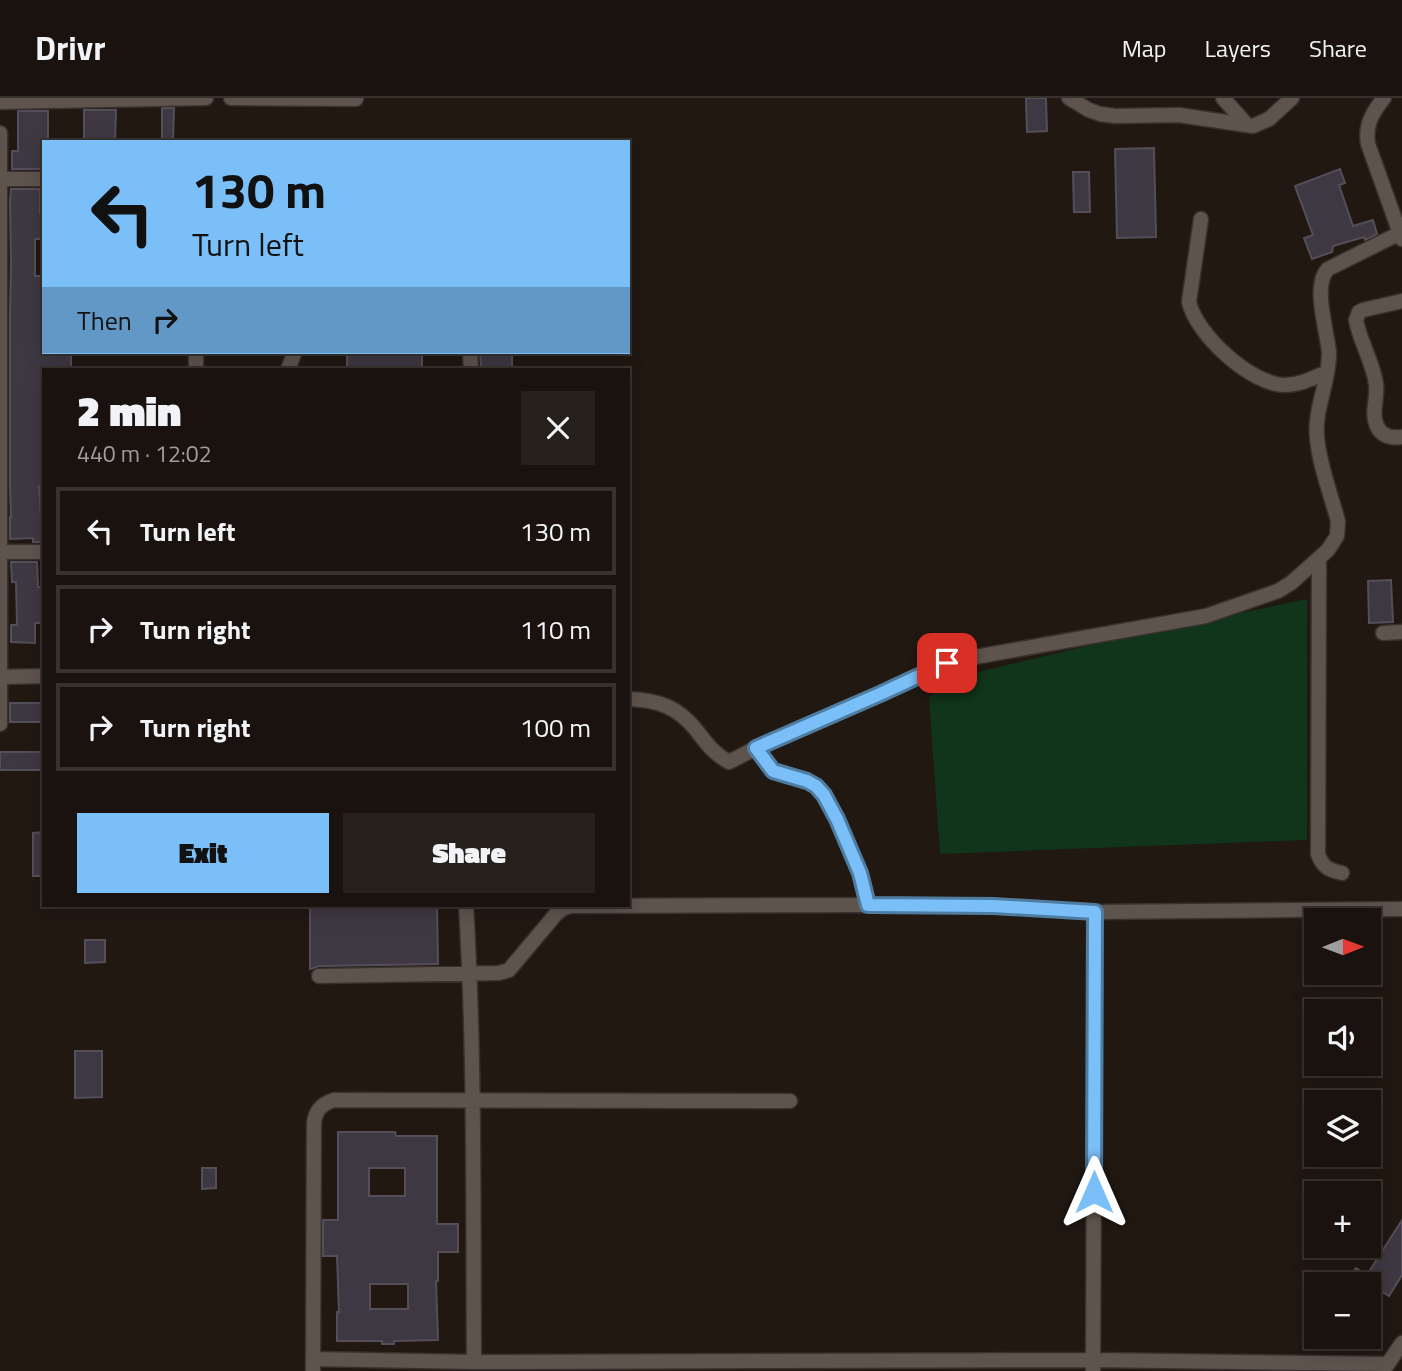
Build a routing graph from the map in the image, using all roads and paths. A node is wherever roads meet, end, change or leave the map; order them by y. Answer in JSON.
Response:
{"nodes":[{"id":1,"x":206,"y":98,"type":"edge"},
{"id":2,"x":232,"y":98,"type":"edge"},
{"id":3,"x":1069,"y":98,"type":"edge"},
{"id":4,"x":1223,"y":98,"type":"edge"},
{"id":5,"x":1292,"y":98,"type":"edge"},
{"id":6,"x":1384,"y":98,"type":"edge"},
{"id":7,"x":356,"y":99,"type":"edge"},
{"id":8,"x":0,"y":102,"type":"edge"},
{"id":9,"x":1247,"y":125,"type":"junction"},
{"id":10,"x":0,"y":133,"type":"edge"},
{"id":11,"x":0,"y":179,"type":"edge"},
{"id":12,"x":42,"y":179,"type":"edge"},
{"id":13,"x":1201,"y":219,"type":"dead end"},
{"id":14,"x":1401,"y":236,"type":"edge"},
{"id":15,"x":1402,"y":301,"type":"edge"},
{"id":16,"x":1327,"y":372,"type":"junction"},
{"id":17,"x":1402,"y":437,"type":"edge"},
{"id":18,"x":1,"y":552,"type":"edge"},
{"id":19,"x":42,"y":552,"type":"edge"},
{"id":20,"x":1319,"y":558,"type":"junction"},
{"id":21,"x":1402,"y":632,"type":"edge"},
{"id":22,"x":1383,"y":633,"type":"dead end"},
{"id":23,"x":42,"y":676,"type":"edge"},
{"id":24,"x":1,"y":677,"type":"edge"},
{"id":25,"x":630,"y":699,"type":"edge"},
{"id":26,"x":0,"y":724,"type":"edge"},
{"id":27,"x":756,"y":748,"type":"junction"},
{"id":28,"x":1342,"y":873,"type":"dead end"},
{"id":29,"x":868,"y":905,"type":"junction"},
{"id":30,"x":630,"y":906,"type":"edge"},
{"id":31,"x":466,"y":907,"type":"edge"},
{"id":32,"x":562,"y":907,"type":"edge"},
{"id":33,"x":1402,"y":909,"type":"edge"},
{"id":34,"x":1095,"y":912,"type":"junction"},
{"id":35,"x":470,"y":975,"type":"junction"},
{"id":36,"x":319,"y":976,"type":"dead end"},
{"id":37,"x":473,"y":1101,"type":"junction"},
{"id":38,"x":790,"y":1101,"type":"dead end"},
{"id":39,"x":1402,"y":1343,"type":"edge"},
{"id":40,"x":474,"y":1362,"type":"junction"},
{"id":41,"x":313,"y":1365,"type":"edge"},
{"id":42,"x":1093,"y":1365,"type":"edge"},
{"id":43,"x":1385,"y":1368,"type":"edge"}],
"edges":[{"from":1,"to":8,"type":"street"},
{"from":2,"to":7,"type":"street"},
{"from":3,"to":9,"type":"street"},
{"from":4,"to":9,"type":"street"},
{"from":5,"to":9,"type":"street"},
{"from":6,"to":14,"type":"street"},
{"from":10,"to":11,"type":"street"},
{"from":11,"to":12,"type":"street"},
{"from":11,"to":18,"type":"street"},
{"from":13,"to":16,"type":"street"},
{"from":14,"to":16,"type":"street"},
{"from":15,"to":17,"type":"street"},
{"from":16,"to":20,"type":"street"},
{"from":18,"to":19,"type":"street"},
{"from":18,"to":24,"type":"street"},
{"from":20,"to":27,"type":"street"},
{"from":20,"to":28,"type":"street"},
{"from":21,"to":22,"type":"street"},
{"from":23,"to":24,"type":"street"},
{"from":24,"to":26,"type":"street"},
{"from":25,"to":27,"type":"street"},
{"from":27,"to":29,"type":"street"},
{"from":29,"to":30,"type":"street"},
{"from":29,"to":34,"type":"street"},
{"from":31,"to":35,"type":"street"},
{"from":32,"to":35,"type":"street"},
{"from":33,"to":34,"type":"street"},
{"from":34,"to":42,"type":"street"},
{"from":35,"to":36,"type":"street"},
{"from":35,"to":37,"type":"street"},
{"from":37,"to":38,"type":"street"},
{"from":37,"to":40,"type":"street"},
{"from":37,"to":41,"type":"street"},
{"from":39,"to":43,"type":"street"},
{"from":40,"to":41,"type":"street"},
{"from":40,"to":42,"type":"street"},
{"from":42,"to":43,"type":"street"}]}
